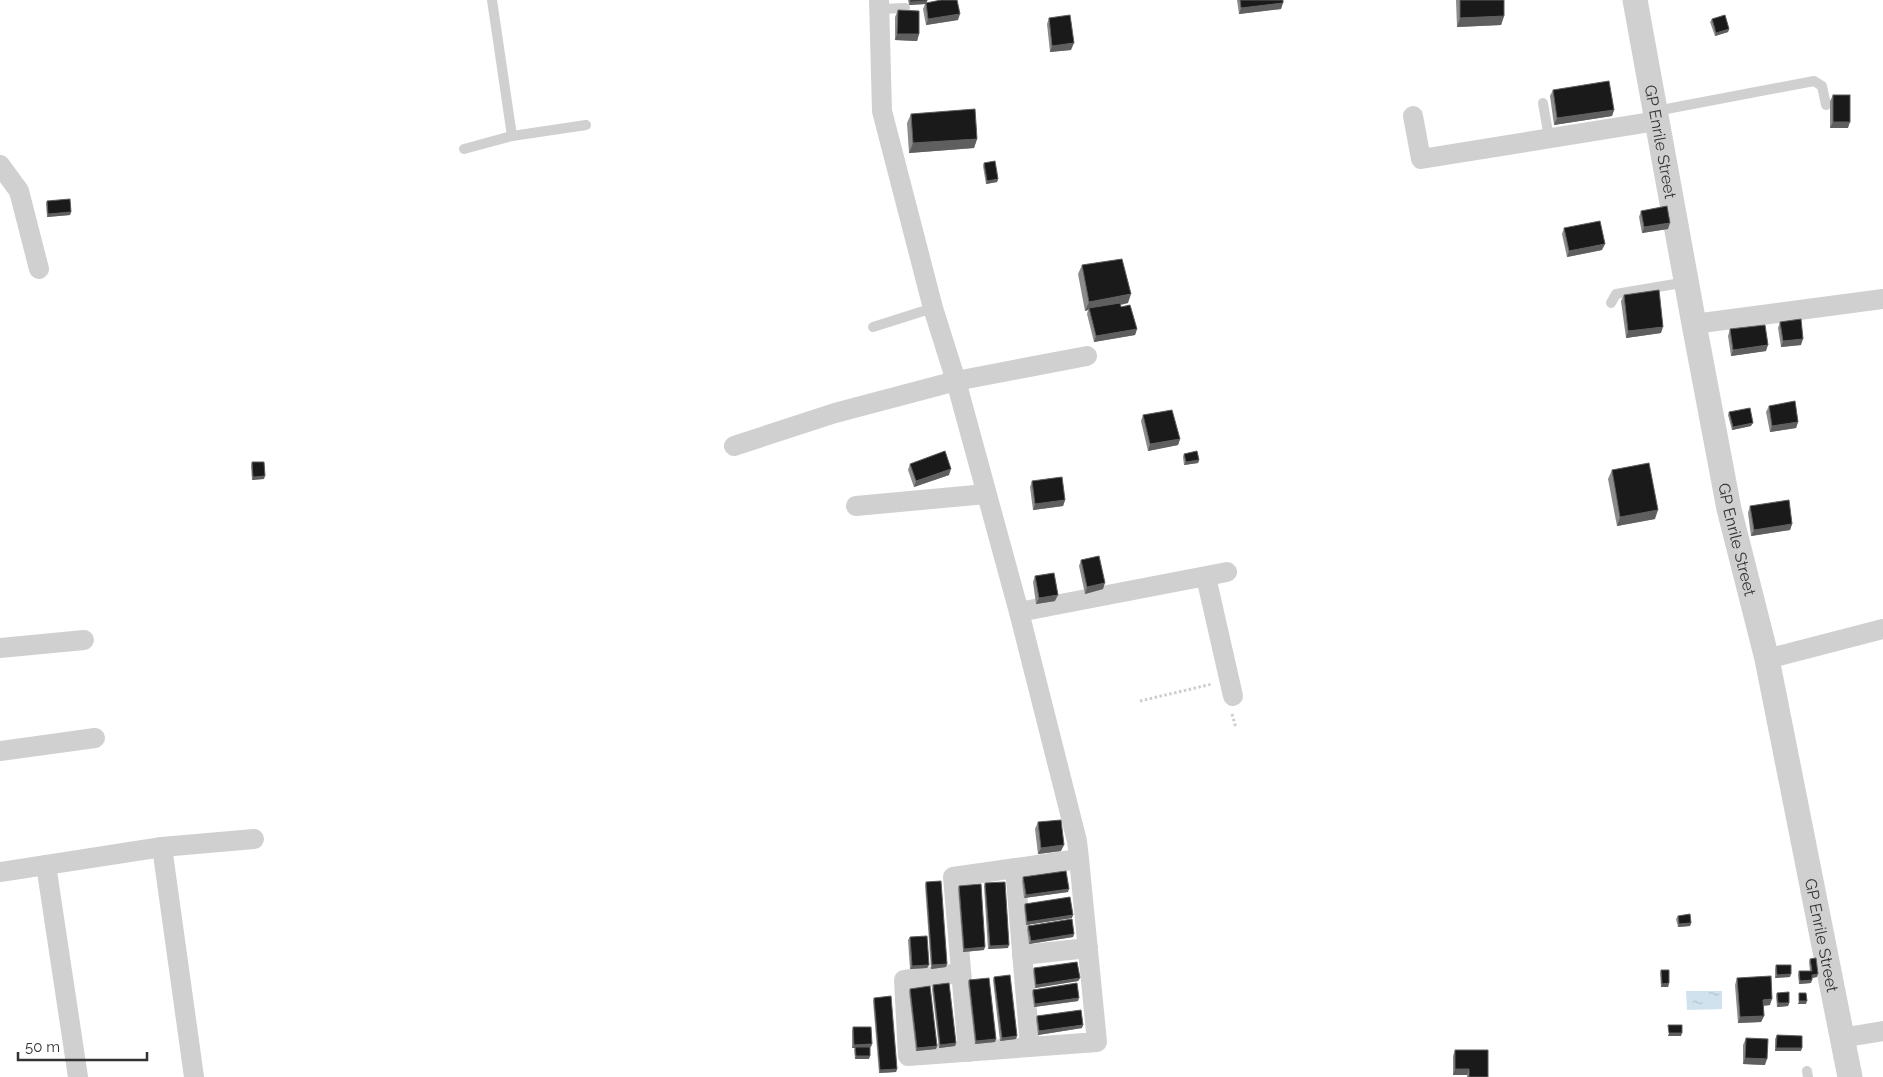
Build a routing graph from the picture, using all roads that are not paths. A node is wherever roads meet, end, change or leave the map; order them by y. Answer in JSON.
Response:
{"nodes":[{"id":1,"x":492,"y":0,"type":"edge"},
{"id":2,"x":1635,"y":0,"type":"edge"},
{"id":3,"x":879,"y":5,"type":"edge"},
{"id":4,"x":905,"y":8,"type":"edge"},
{"id":5,"x":1543,"y":103,"type":"dead end"},
{"id":6,"x":1826,"y":104,"type":"dead end"},
{"id":7,"x":1413,"y":116,"type":"dead end"},
{"id":8,"x":1656,"y":116,"type":"junction"},
{"id":9,"x":586,"y":125,"type":"dead end"},
{"id":10,"x":512,"y":136,"type":"junction"},
{"id":11,"x":1549,"y":138,"type":"junction"},
{"id":12,"x":464,"y":149,"type":"dead end"},
{"id":13,"x":0,"y":165,"type":"edge"},
{"id":14,"x":40,"y":269,"type":"dead end"},
{"id":15,"x":1686,"y":282,"type":"junction"},
{"id":16,"x":1883,"y":299,"type":"edge"},
{"id":17,"x":1611,"y":303,"type":"dead end"},
{"id":18,"x":933,"y":308,"type":"junction"},
{"id":19,"x":1694,"y":324,"type":"junction"},
{"id":20,"x":873,"y":327,"type":"dead end"},
{"id":21,"x":1087,"y":356,"type":"dead end"},
{"id":22,"x":956,"y":381,"type":"junction"},
{"id":23,"x":734,"y":446,"type":"dead end"},
{"id":24,"x":986,"y":494,"type":"junction"},
{"id":25,"x":856,"y":506,"type":"dead end"},
{"id":26,"x":1227,"y":572,"type":"dead end"},
{"id":27,"x":1206,"y":577,"type":"junction"},
{"id":28,"x":1019,"y":612,"type":"junction"},
{"id":29,"x":1883,"y":628,"type":"edge"},
{"id":30,"x":84,"y":640,"type":"dead end"},
{"id":31,"x":0,"y":648,"type":"edge"},
{"id":32,"x":1767,"y":659,"type":"junction"},
{"id":33,"x":1231,"y":688,"type":"road end"},
{"id":34,"x":95,"y":738,"type":"dead end"},
{"id":35,"x":0,"y":751,"type":"edge"},
{"id":36,"x":254,"y":840,"type":"dead end"},
{"id":37,"x":162,"y":847,"type":"junction"},
{"id":38,"x":1079,"y":859,"type":"junction"},
{"id":39,"x":46,"y":865,"type":"junction"},
{"id":40,"x":1015,"y":868,"type":"junction"},
{"id":41,"x":0,"y":872,"type":"edge"},
{"id":42,"x":1088,"y":948,"type":"junction"},
{"id":43,"x":1022,"y":956,"type":"junction"},
{"id":44,"x":960,"y":974,"type":"junction"},
{"id":45,"x":1883,"y":1031,"type":"edge"},
{"id":46,"x":1841,"y":1038,"type":"junction"},
{"id":47,"x":1030,"y":1047,"type":"junction"},
{"id":48,"x":968,"y":1052,"type":"junction"},
{"id":49,"x":78,"y":1077,"type":"edge"},
{"id":50,"x":194,"y":1077,"type":"edge"},
{"id":51,"x":1850,"y":1077,"type":"edge"}],
"edges":[{"from":1,"to":10,"type":"lane"},
{"from":2,"to":8,"type":"street","name":"GP Enrile Street"},
{"from":3,"to":4,"type":"lane"},
{"from":3,"to":18,"type":"street"},
{"from":5,"to":11,"type":"lane"},
{"from":6,"to":8,"type":"lane"},
{"from":7,"to":11,"type":"street"},
{"from":8,"to":11,"type":"street"},
{"from":8,"to":15,"type":"street","name":"GP Enrile Street"},
{"from":9,"to":10,"type":"lane"},
{"from":10,"to":12,"type":"lane"},
{"from":13,"to":14,"type":"street"},
{"from":15,"to":17,"type":"lane"},
{"from":15,"to":19,"type":"street","name":"GP Enrile Street"},
{"from":16,"to":19,"type":"street"},
{"from":18,"to":20,"type":"lane"},
{"from":18,"to":22,"type":"street"},
{"from":19,"to":32,"type":"street","name":"GP Enrile Street"},
{"from":21,"to":22,"type":"street"},
{"from":22,"to":23,"type":"street"},
{"from":22,"to":24,"type":"street"},
{"from":24,"to":25,"type":"street"},
{"from":24,"to":28,"type":"street"},
{"from":26,"to":27,"type":"street"},
{"from":27,"to":28,"type":"street"},
{"from":27,"to":33,"type":"street"},
{"from":28,"to":38,"type":"street"},
{"from":29,"to":32,"type":"street"},
{"from":30,"to":31,"type":"street"},
{"from":32,"to":46,"type":"street","name":"GP Enrile Street"},
{"from":34,"to":35,"type":"street"},
{"from":36,"to":37,"type":"street"},
{"from":37,"to":39,"type":"street"},
{"from":37,"to":50,"type":"street"},
{"from":38,"to":40,"type":"street"},
{"from":38,"to":42,"type":"street"},
{"from":39,"to":41,"type":"street"},
{"from":39,"to":49,"type":"street"},
{"from":40,"to":43,"type":"street"},
{"from":40,"to":44,"type":"street"},
{"from":42,"to":43,"type":"street"},
{"from":42,"to":47,"type":"street"},
{"from":43,"to":47,"type":"street"},
{"from":44,"to":48,"type":"street"},
{"from":44,"to":48,"type":"street"},
{"from":45,"to":46,"type":"street"},
{"from":46,"to":51,"type":"street","name":"GP Enrile Street"},
{"from":47,"to":48,"type":"street"}]}
